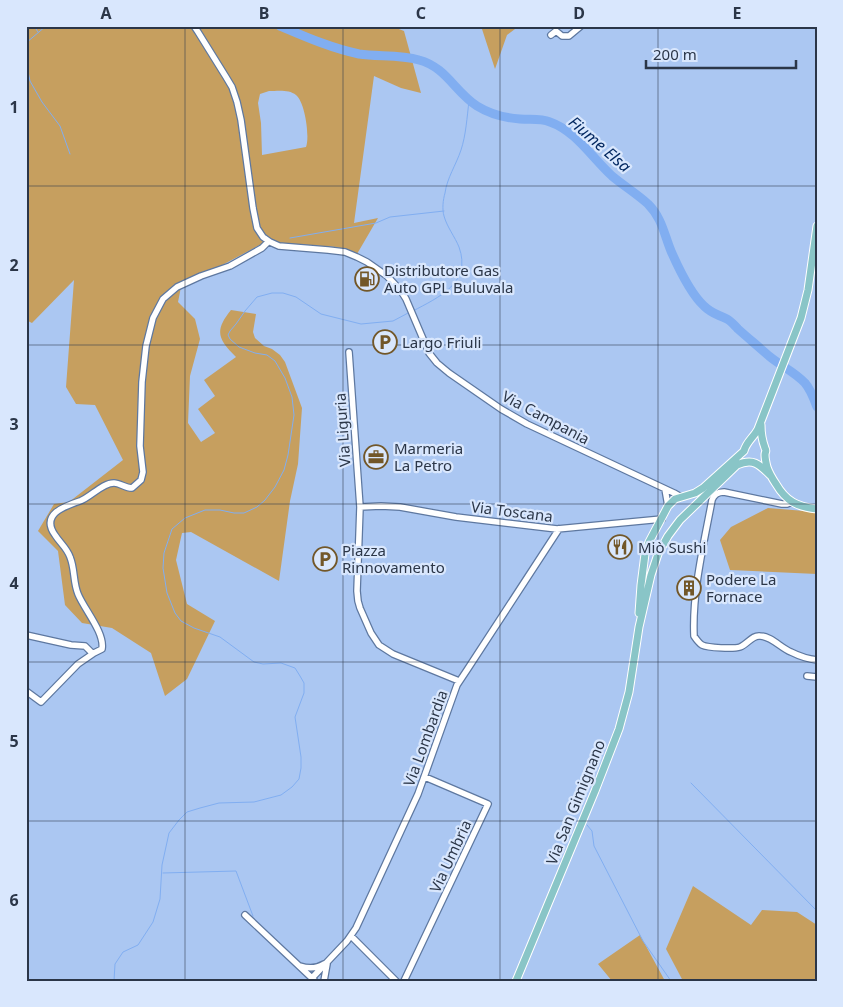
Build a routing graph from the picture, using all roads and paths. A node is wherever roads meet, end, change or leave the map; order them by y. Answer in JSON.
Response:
{"nodes":[{"id":1,"x":194,"y":26,"type":"edge"},
{"id":2,"x":581,"y":26,"type":"edge"},
{"id":3,"x":551,"y":35,"type":"dead end"},
{"id":4,"x":817,"y":226,"type":"edge"},
{"id":5,"x":268,"y":242,"type":"junction"},
{"id":6,"x":349,"y":352,"type":"dead end"},
{"id":7,"x":762,"y":420,"type":"junction"},
{"id":8,"x":748,"y":442,"type":"junction"},
{"id":9,"x":762,"y":444,"type":"junction"},
{"id":10,"x":744,"y":451,"type":"junction"},
{"id":11,"x":764,"y":456,"type":"junction"},
{"id":12,"x":752,"y":462,"type":"junction"},
{"id":13,"x":770,"y":475,"type":"junction"},
{"id":14,"x":665,"y":489,"type":"junction"},
{"id":15,"x":681,"y":497,"type":"junction"},
{"id":16,"x":792,"y":502,"type":"junction"},
{"id":17,"x":668,"y":506,"type":"junction"},
{"id":18,"x":360,"y":507,"type":"junction"},
{"id":19,"x":817,"y":509,"type":"edge"},
{"id":20,"x":688,"y":512,"type":"junction"},
{"id":21,"x":682,"y":518,"type":"junction"},
{"id":22,"x":662,"y":519,"type":"junction"},
{"id":23,"x":559,"y":529,"type":"junction"},
{"id":24,"x":639,"y":628,"type":"junction"},
{"id":25,"x":26,"y":635,"type":"edge"},
{"id":26,"x":94,"y":653,"type":"junction"},
{"id":27,"x":817,"y":660,"type":"edge"},
{"id":28,"x":807,"y":676,"type":"dead end"},
{"id":29,"x":817,"y":677,"type":"edge"},
{"id":30,"x":460,"y":680,"type":"junction"},
{"id":31,"x":26,"y":692,"type":"edge"},
{"id":32,"x":425,"y":777,"type":"junction"},
{"id":33,"x":245,"y":914,"type":"dead end"},
{"id":34,"x":350,"y":936,"type":"junction"},
{"id":35,"x":328,"y":962,"type":"junction"},
{"id":36,"x":300,"y":966,"type":"junction"},
{"id":37,"x":314,"y":980,"type":"edge"},
{"id":38,"x":324,"y":981,"type":"edge"},
{"id":39,"x":396,"y":981,"type":"edge"},
{"id":40,"x":404,"y":981,"type":"edge"},
{"id":41,"x":516,"y":981,"type":"edge"}],
"edges":[{"from":1,"to":5,"type":"street"},
{"from":2,"to":3,"type":"street"},
{"from":4,"to":7,"type":"main road"},
{"from":5,"to":14,"type":"street","name":"Via Campania"},
{"from":5,"to":26,"type":"street"},
{"from":6,"to":18,"type":"street","name":"Via Liguria"},
{"from":7,"to":8,"type":"main road"},
{"from":7,"to":9,"type":"main road"},
{"from":8,"to":9,"type":"main road"},
{"from":8,"to":10,"type":"main road"},
{"from":9,"to":11,"type":"main road"},
{"from":10,"to":12,"type":"main road"},
{"from":10,"to":15,"type":"main road"},
{"from":11,"to":12,"type":"main road","name":"Via San Gimignano"},
{"from":11,"to":13,"type":"main road"},
{"from":12,"to":13,"type":"main road"},
{"from":12,"to":20,"type":"main road","name":"Via San Gimignano"},
{"from":13,"to":16,"type":"main road"},
{"from":14,"to":15,"type":"street","name":"Via Campania"},
{"from":14,"to":17,"type":"street"},
{"from":15,"to":17,"type":"main road"},
{"from":15,"to":20,"type":"main road"},
{"from":16,"to":19,"type":"main road"},
{"from":16,"to":27,"type":"street"},
{"from":17,"to":22,"type":"main road","name":"Via San Gimignano"},
{"from":18,"to":23,"type":"street","name":"Via Toscana"},
{"from":18,"to":30,"type":"street"},
{"from":20,"to":21,"type":"main road","name":"Via San Gimignano"},
{"from":21,"to":22,"type":"main road"},
{"from":21,"to":24,"type":"main road","name":"Via San Gimignano"},
{"from":22,"to":23,"type":"street","name":"Via Toscana"},
{"from":22,"to":24,"type":"main road","name":"Via San Gimignano"},
{"from":23,"to":30,"type":"street","name":"Via Lombardia"},
{"from":24,"to":41,"type":"main road","name":"Via San Gimignano"},
{"from":25,"to":26,"type":"street"},
{"from":26,"to":31,"type":"street"},
{"from":28,"to":29,"type":"street"},
{"from":30,"to":32,"type":"street","name":"Via Lombardia"},
{"from":32,"to":34,"type":"street","name":"Via Lombardia"},
{"from":32,"to":40,"type":"street","name":"Via Umbria"},
{"from":33,"to":36,"type":"street"},
{"from":34,"to":35,"type":"street","name":"Via Lombardia"},
{"from":34,"to":39,"type":"street"},
{"from":35,"to":36,"type":"street"},
{"from":35,"to":37,"type":"street","name":"Via Lombardia"},
{"from":35,"to":38,"type":"street","name":"Via Lombardia"},
{"from":36,"to":37,"type":"street"}]}
